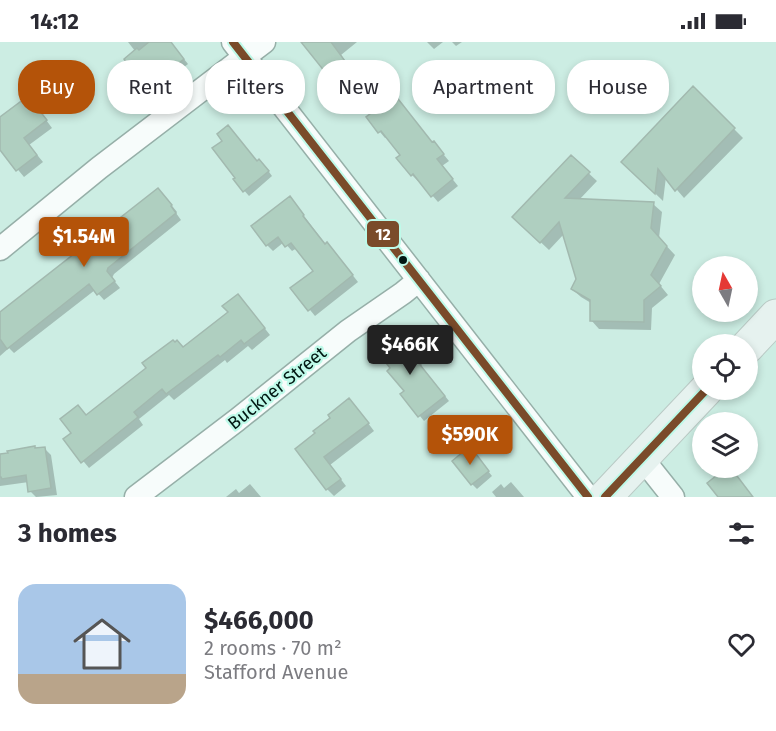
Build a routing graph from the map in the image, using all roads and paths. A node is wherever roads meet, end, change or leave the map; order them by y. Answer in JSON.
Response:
{"nodes":[{"id":1,"x":264,"y":42,"type":"edge"},
{"id":2,"x":239,"y":49,"type":"edge"},
{"id":3,"x":0,"y":249,"type":"edge"},
{"id":4,"x":419,"y":280,"type":"junction"},
{"id":5,"x":776,"y":316,"type":"edge"},
{"id":6,"x":758,"y":335,"type":"edge"},
{"id":7,"x":697,"y":400,"type":"edge"},
{"id":8,"x":642,"y":458,"type":"junction"},
{"id":9,"x":136,"y":497,"type":"edge"},
{"id":10,"x":588,"y":497,"type":"edge"},
{"id":11,"x":605,"y":497,"type":"edge"},
{"id":12,"x":673,"y":497,"type":"edge"}],
"edges":[{"from":1,"to":2,"type":"street"},
{"from":2,"to":3,"type":"street"},
{"from":2,"to":4,"type":"street"},
{"from":4,"to":9,"type":"street","name":"Buckner Street"},
{"from":4,"to":10,"type":"street"},
{"from":5,"to":6,"type":"main road"},
{"from":7,"to":8,"type":"main road"},
{"from":8,"to":11,"type":"main road"},
{"from":8,"to":12,"type":"street"}]}
